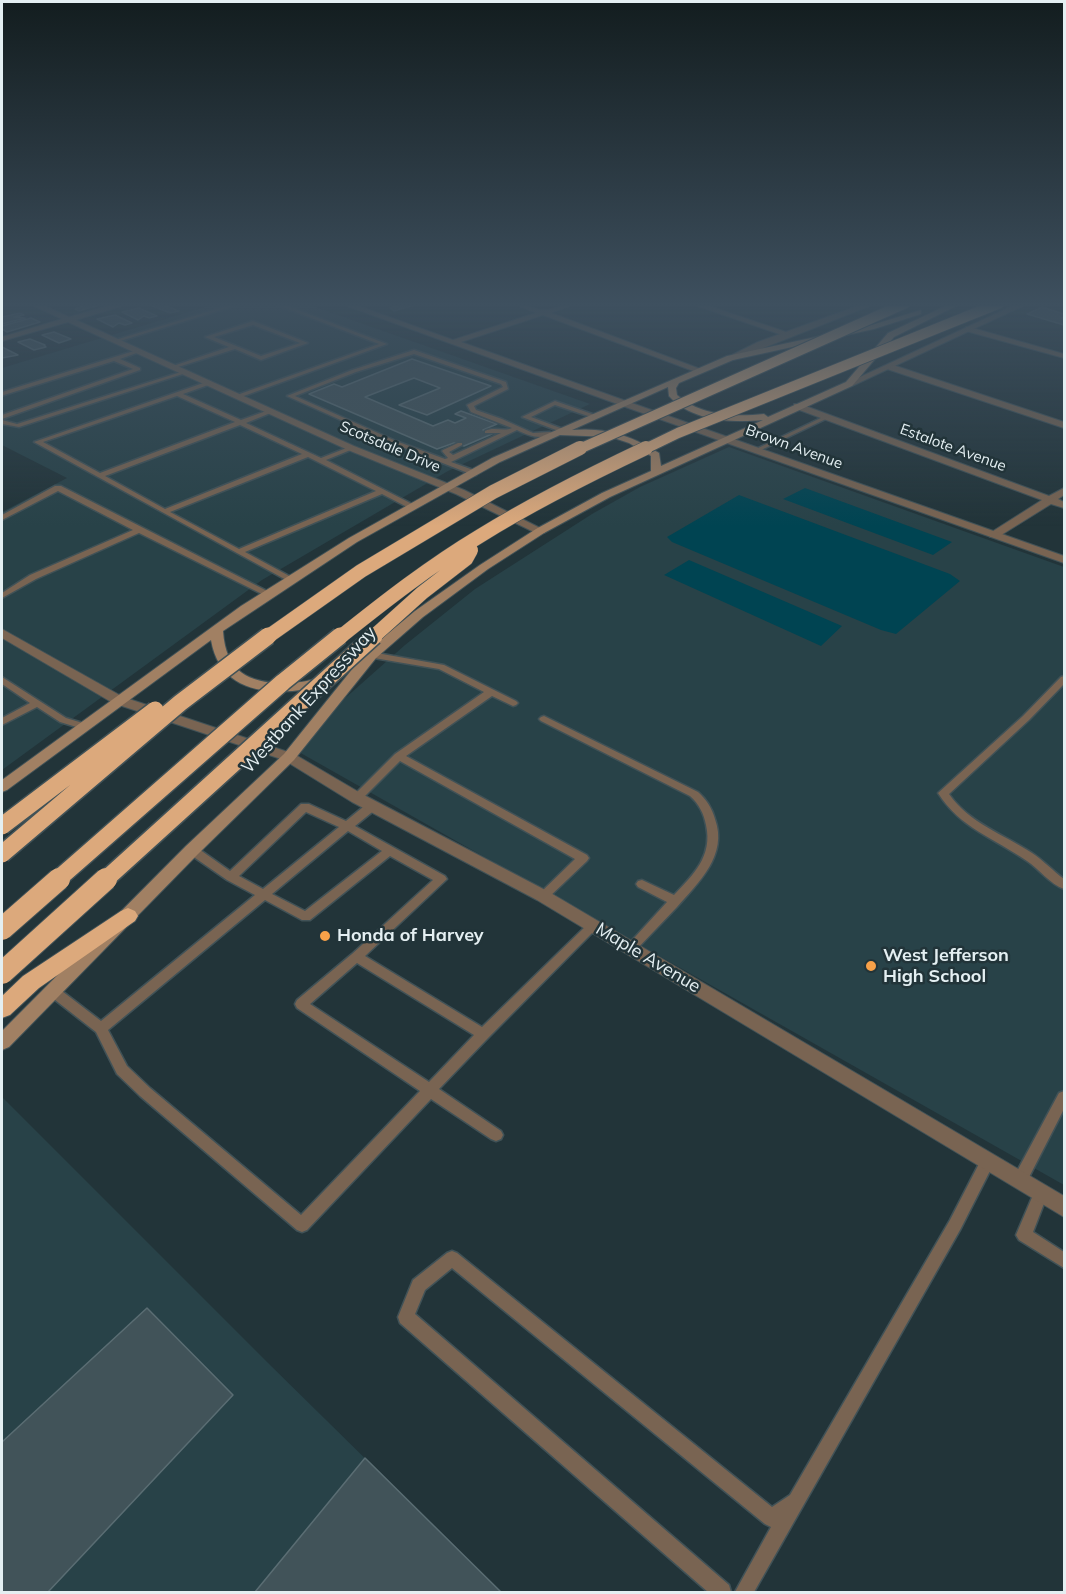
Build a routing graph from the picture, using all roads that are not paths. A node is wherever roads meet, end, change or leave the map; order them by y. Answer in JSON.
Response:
{"nodes":[{"id":1,"x":54,"y":377,"type":"edge"},
{"id":2,"x":114,"y":377,"type":"edge"},
{"id":3,"x":169,"y":377,"type":"edge"},
{"id":4,"x":198,"y":377,"type":"edge"},
{"id":5,"x":291,"y":377,"type":"edge"},
{"id":6,"x":338,"y":377,"type":"edge"},
{"id":7,"x":488,"y":377,"type":"edge"},
{"id":8,"x":554,"y":377,"type":"edge"},
{"id":9,"x":682,"y":377,"type":"edge"},
{"id":10,"x":739,"y":377,"type":"edge"},
{"id":11,"x":817,"y":377,"type":"edge"},
{"id":12,"x":855,"y":377,"type":"edge"},
{"id":13,"x":865,"y":377,"type":"edge"},
{"id":14,"x":921,"y":377,"type":"edge"},
{"id":15,"x":676,"y":380,"type":"junction"},
{"id":16,"x":209,"y":382,"type":"junction"},
{"id":17,"x":849,"y":384,"type":"junction"},
{"id":18,"x":2,"y":394,"type":"edge"},
{"id":19,"x":177,"y":394,"type":"junction"},
{"id":20,"x":239,"y":396,"type":"junction"},
{"id":21,"x":623,"y":402,"type":"junction"},
{"id":22,"x":797,"y":406,"type":"junction"},
{"id":23,"x":271,"y":411,"type":"junction"},
{"id":24,"x":778,"y":415,"type":"junction"},
{"id":25,"x":593,"y":416,"type":"junction"},
{"id":26,"x":2,"y":417,"type":"edge"},
{"id":27,"x":827,"y":417,"type":"junction"},
{"id":28,"x":2,"y":422,"type":"edge"},
{"id":29,"x":242,"y":423,"type":"junction"},
{"id":30,"x":1065,"y":425,"type":"edge"},
{"id":31,"x":517,"y":428,"type":"junction"},
{"id":32,"x":561,"y":430,"type":"junction"},
{"id":33,"x":487,"y":432,"type":"dead end"},
{"id":34,"x":509,"y":432,"type":"junction"},
{"id":35,"x":550,"y":434,"type":"junction"},
{"id":36,"x":726,"y":439,"type":"junction"},
{"id":37,"x":459,"y":444,"type":"dead end"},
{"id":38,"x":351,"y":448,"type":"junction"},
{"id":39,"x":757,"y":450,"type":"junction"},
{"id":40,"x":308,"y":454,"type":"junction"},
{"id":41,"x":321,"y":460,"type":"junction"},
{"id":42,"x":449,"y":460,"type":"junction"},
{"id":43,"x":656,"y":471,"type":"junction"},
{"id":44,"x":473,"y":473,"type":"junction"},
{"id":45,"x":99,"y":476,"type":"junction"},
{"id":46,"x":446,"y":487,"type":"junction"},
{"id":47,"x":382,"y":491,"type":"junction"},
{"id":48,"x":1065,"y":491,"type":"edge"},
{"id":49,"x":1051,"y":500,"type":"junction"},
{"id":50,"x":1065,"y":505,"type":"edge"},
{"id":51,"x":412,"y":506,"type":"junction"},
{"id":52,"x":165,"y":511,"type":"junction"},
{"id":53,"x":2,"y":518,"type":"edge"},
{"id":54,"x":139,"y":530,"type":"junction"},
{"id":55,"x":540,"y":531,"type":"junction"},
{"id":56,"x":994,"y":535,"type":"junction"},
{"id":57,"x":479,"y":536,"type":"junction"},
{"id":58,"x":239,"y":552,"type":"junction"},
{"id":59,"x":1065,"y":560,"type":"edge"},
{"id":60,"x":290,"y":580,"type":"junction"},
{"id":61,"x":269,"y":594,"type":"junction"},
{"id":62,"x":2,"y":596,"type":"edge"},
{"id":63,"x":288,"y":621,"type":"junction"},
{"id":64,"x":217,"y":631,"type":"junction"},
{"id":65,"x":2,"y":633,"type":"edge"},
{"id":66,"x":371,"y":656,"type":"junction"},
{"id":67,"x":360,"y":670,"type":"junction"},
{"id":68,"x":1065,"y":679,"type":"edge"},
{"id":69,"x":2,"y":680,"type":"edge"},
{"id":70,"x":491,"y":692,"type":"junction"},
{"id":71,"x":118,"y":700,"type":"junction"},
{"id":72,"x":37,"y":703,"type":"junction"},
{"id":73,"x":513,"y":703,"type":"dead end"},
{"id":74,"x":544,"y":719,"type":"dead end"},
{"id":75,"x":2,"y":722,"type":"edge"},
{"id":76,"x":83,"y":726,"type":"junction"},
{"id":77,"x":399,"y":756,"type":"junction"},
{"id":78,"x":289,"y":757,"type":"junction"},
{"id":79,"x":2,"y":787,"type":"edge"},
{"id":80,"x":365,"y":802,"type":"junction"},
{"id":81,"x":2,"y":826,"type":"edge"},
{"id":82,"x":347,"y":826,"type":"junction"},
{"id":83,"x":192,"y":850,"type":"junction"},
{"id":84,"x":390,"y":850,"type":"junction"},
{"id":85,"x":2,"y":854,"type":"edge"},
{"id":86,"x":231,"y":877,"type":"junction"},
{"id":87,"x":642,"y":884,"type":"dead end"},
{"id":88,"x":1065,"y":885,"type":"edge"},
{"id":89,"x":264,"y":894,"type":"junction"},
{"id":90,"x":543,"y":896,"type":"junction"},
{"id":91,"x":675,"y":902,"type":"junction"},
{"id":92,"x":128,"y":916,"type":"junction"},
{"id":93,"x":594,"y":926,"type":"junction"},
{"id":94,"x":2,"y":928,"type":"edge"},
{"id":95,"x":631,"y":948,"type":"junction"},
{"id":96,"x":356,"y":957,"type":"junction"},
{"id":97,"x":2,"y":973,"type":"edge"},
{"id":98,"x":54,"y":993,"type":"junction"},
{"id":99,"x":2,"y":1009,"type":"edge"},
{"id":100,"x":101,"y":1028,"type":"junction"},
{"id":101,"x":483,"y":1034,"type":"junction"},
{"id":102,"x":2,"y":1042,"type":"edge"},
{"id":103,"x":428,"y":1091,"type":"junction"},
{"id":104,"x":1065,"y":1097,"type":"edge"},
{"id":105,"x":496,"y":1135,"type":"dead end"},
{"id":106,"x":988,"y":1161,"type":"junction"},
{"id":107,"x":1020,"y":1180,"type":"junction"},
{"id":108,"x":1041,"y":1193,"type":"junction"},
{"id":109,"x":1065,"y":1207,"type":"edge"},
{"id":110,"x":1065,"y":1260,"type":"edge"},
{"id":111,"x":794,"y":1502,"type":"junction"},
{"id":112,"x":722,"y":1593,"type":"edge"},
{"id":113,"x":744,"y":1593,"type":"edge"}],
"edges":[{"from":1,"to":18,"type":"lane"},
{"from":2,"to":26,"type":"lane"},
{"from":3,"to":28,"type":"lane"},
{"from":4,"to":16,"type":"street","name":"Scotsdale Drive"},
{"from":5,"to":20,"type":"lane"},
{"from":6,"to":42,"type":"lane"},
{"from":7,"to":31,"type":"lane"},
{"from":8,"to":21,"type":"street","name":"Brown Avenue"},
{"from":9,"to":15,"type":"main road"},
{"from":10,"to":63,"type":"highway","bridge":true},
{"from":11,"to":57,"type":"highway","name":"Westbank Expressway","bridge":true},
{"from":12,"to":17,"type":"main road"},
{"from":13,"to":17,"type":"street","name":"Westbank Expressway"},
{"from":14,"to":30,"type":"street"},
{"from":15,"to":21,"type":"main road"},
{"from":15,"to":24,"type":"main road"},
{"from":16,"to":19,"type":"lane"},
{"from":16,"to":20,"type":"street","name":"Scotsdale Drive"},
{"from":17,"to":22,"type":"main road","name":"Westbank Expressway"},
{"from":19,"to":29,"type":"lane"},
{"from":19,"to":45,"type":"lane"},
{"from":20,"to":23,"type":"street","name":"Scotsdale Drive"},
{"from":21,"to":25,"type":"main road"},
{"from":21,"to":36,"type":"street","name":"Brown Avenue"},
{"from":22,"to":24,"type":"main road","name":"Westbank Expressway"},
{"from":22,"to":27,"type":"street","name":"Estalote Avenue"},
{"from":23,"to":29,"type":"lane"},
{"from":23,"to":38,"type":"street","name":"Scotsdale Drive"},
{"from":24,"to":36,"type":"main road","name":"Westbank Expressway"},
{"from":25,"to":32,"type":"main road"},
{"from":25,"to":32,"type":"lane"},
{"from":27,"to":39,"type":"lane"},
{"from":27,"to":49,"type":"street","name":"Estalote Avenue"},
{"from":29,"to":40,"type":"lane"},
{"from":29,"to":45,"type":"lane"},
{"from":31,"to":34,"type":"lane"},
{"from":31,"to":35,"type":"lane"},
{"from":32,"to":35,"type":"main road"},
{"from":33,"to":34,"type":"lane"},
{"from":34,"to":42,"type":"lane"},
{"from":35,"to":43,"type":"main road"},
{"from":35,"to":44,"type":"main road"},
{"from":36,"to":39,"type":"street","name":"Brown Avenue"},
{"from":36,"to":43,"type":"main road","name":"Westbank Expressway"},
{"from":37,"to":42,"type":"lane"},
{"from":38,"to":41,"type":"lane"},
{"from":38,"to":46,"type":"street","name":"Scotsdale Drive"},
{"from":39,"to":56,"type":"street","name":"Brown Avenue"},
{"from":40,"to":41,"type":"lane"},
{"from":40,"to":52,"type":"lane"},
{"from":41,"to":47,"type":"lane"},
{"from":42,"to":44,"type":"lane"},
{"from":43,"to":55,"type":"main road","name":"Westbank Expressway"},
{"from":44,"to":46,"type":"main road"},
{"from":45,"to":52,"type":"lane"},
{"from":46,"to":51,"type":"main road"},
{"from":46,"to":55,"type":"street","name":"Scotsdale Drive"},
{"from":47,"to":51,"type":"lane"},
{"from":47,"to":58,"type":"lane"},
{"from":48,"to":49,"type":"street"},
{"from":49,"to":50,"type":"street","name":"Estalote Avenue"},
{"from":49,"to":56,"type":"street"},
{"from":51,"to":60,"type":"main road"},
{"from":52,"to":58,"type":"lane"},
{"from":53,"to":54,"type":"lane"},
{"from":54,"to":61,"type":"lane"},
{"from":54,"to":62,"type":"lane"},
{"from":55,"to":66,"type":"main road","name":"Westbank Expressway"},
{"from":56,"to":59,"type":"street","name":"Brown Avenue"},
{"from":57,"to":94,"type":"highway","name":"Westbank Expressway","bridge":true},
{"from":57,"to":97,"type":"highway","bridge":true},
{"from":58,"to":60,"type":"lane"},
{"from":60,"to":61,"type":"main road"},
{"from":61,"to":64,"type":"main road"},
{"from":63,"to":81,"type":"highway","bridge":true},
{"from":63,"to":85,"type":"highway","bridge":true},
{"from":64,"to":67,"type":"main road"},
{"from":64,"to":71,"type":"main road"},
{"from":65,"to":71,"type":"street","name":"Maple Avenue"},
{"from":66,"to":67,"type":"main road","name":"Westbank Expressway"},
{"from":66,"to":70,"type":"lane"},
{"from":67,"to":78,"type":"main road","name":"Westbank Expressway"},
{"from":68,"to":88,"type":"lane"},
{"from":69,"to":72,"type":"lane"},
{"from":70,"to":73,"type":"lane"},
{"from":70,"to":77,"type":"lane"},
{"from":71,"to":76,"type":"main road"},
{"from":71,"to":78,"type":"street","name":"Maple Avenue"},
{"from":72,"to":75,"type":"lane"},
{"from":72,"to":76,"type":"lane"},
{"from":74,"to":91,"type":"lane"},
{"from":76,"to":79,"type":"main road"},
{"from":77,"to":80,"type":"lane"},
{"from":77,"to":90,"type":"lane"},
{"from":78,"to":80,"type":"street","name":"Maple Avenue"},
{"from":78,"to":83,"type":"main road","name":"Westbank Expressway"},
{"from":80,"to":82,"type":"lane"},
{"from":80,"to":90,"type":"street","name":"Maple Avenue"},
{"from":82,"to":84,"type":"lane"},
{"from":82,"to":86,"type":"lane"},
{"from":82,"to":89,"type":"lane"},
{"from":83,"to":86,"type":"lane"},
{"from":83,"to":92,"type":"main road","name":"Westbank Expressway"},
{"from":84,"to":89,"type":"lane"},
{"from":84,"to":96,"type":"lane"},
{"from":86,"to":89,"type":"lane"},
{"from":87,"to":91,"type":"lane"},
{"from":89,"to":100,"type":"lane"},
{"from":90,"to":93,"type":"street","name":"Maple Avenue"},
{"from":91,"to":95,"type":"lane"},
{"from":92,"to":98,"type":"main road","name":"Westbank Expressway"},
{"from":92,"to":99,"type":"highway"},
{"from":93,"to":95,"type":"street","name":"Maple Avenue"},
{"from":93,"to":101,"type":"lane"},
{"from":95,"to":106,"type":"street","name":"Maple Avenue"},
{"from":96,"to":101,"type":"lane"},
{"from":96,"to":103,"type":"lane"},
{"from":98,"to":100,"type":"lane"},
{"from":98,"to":102,"type":"main road","name":"Westbank Expressway"},
{"from":100,"to":103,"type":"lane"},
{"from":101,"to":103,"type":"lane"},
{"from":103,"to":105,"type":"lane"},
{"from":104,"to":107,"type":"lane"},
{"from":106,"to":107,"type":"street","name":"Maple Avenue"},
{"from":106,"to":111,"type":"lane"},
{"from":107,"to":108,"type":"street","name":"Maple Avenue"},
{"from":108,"to":109,"type":"street","name":"Maple Avenue"},
{"from":108,"to":110,"type":"lane"},
{"from":111,"to":112,"type":"lane"},
{"from":111,"to":113,"type":"lane"}]}
